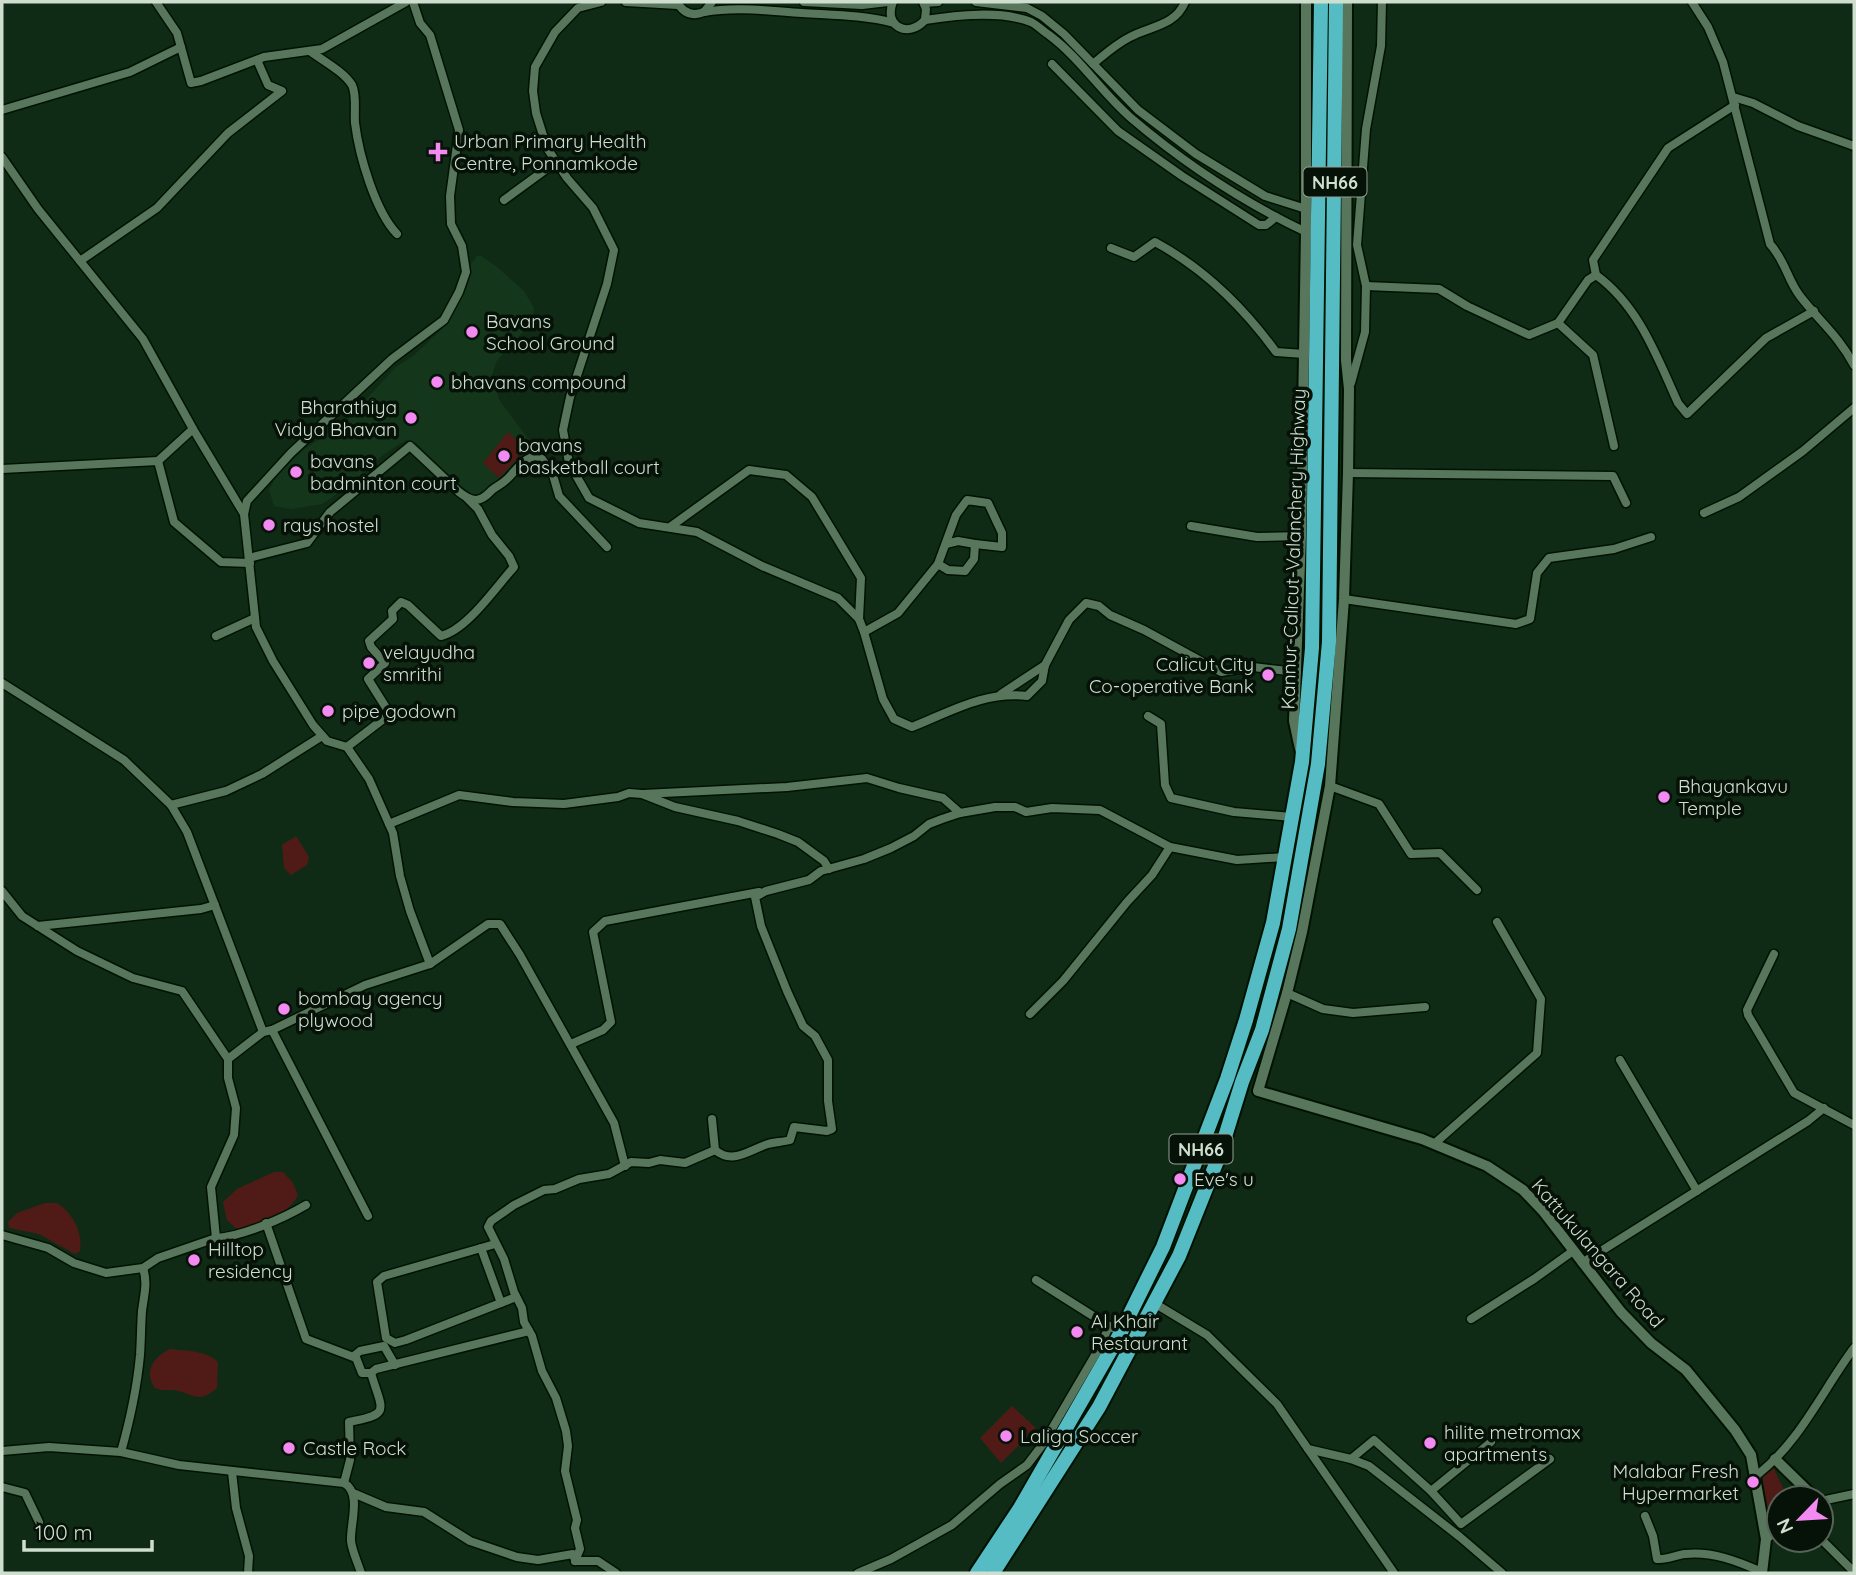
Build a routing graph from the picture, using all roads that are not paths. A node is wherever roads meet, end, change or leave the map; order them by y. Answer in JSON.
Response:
{"nodes":[{"id":1,"x":156,"y":2,"type":"edge"},
{"id":2,"x":406,"y":2,"type":"edge"},
{"id":3,"x":413,"y":2,"type":"edge"},
{"id":4,"x":601,"y":2,"type":"edge"},
{"id":5,"x":626,"y":2,"type":"edge"},
{"id":6,"x":712,"y":2,"type":"edge"},
{"id":7,"x":804,"y":2,"type":"edge"},
{"id":8,"x":814,"y":2,"type":"edge"},
{"id":9,"x":885,"y":2,"type":"edge"},
{"id":10,"x":924,"y":2,"type":"edge"},
{"id":11,"x":938,"y":2,"type":"edge"},
{"id":12,"x":976,"y":2,"type":"edge"},
{"id":13,"x":1185,"y":2,"type":"edge"},
{"id":14,"x":1306,"y":2,"type":"edge"},
{"id":15,"x":1321,"y":2,"type":"edge"},
{"id":16,"x":1336,"y":2,"type":"edge"},
{"id":17,"x":1347,"y":2,"type":"edge"},
{"id":18,"x":1382,"y":2,"type":"edge"},
{"id":19,"x":1692,"y":2,"type":"edge"},
{"id":20,"x":678,"y":3,"type":"edge"},
{"id":21,"x":704,"y":12,"type":"junction"},
{"id":22,"x":925,"y":20,"type":"junction"},
{"id":23,"x":894,"y":23,"type":"junction"},
{"id":24,"x":181,"y":47,"type":"junction"},
{"id":25,"x":310,"y":51,"type":"junction"},
{"id":26,"x":257,"y":60,"type":"junction"},
{"id":27,"x":1052,"y":64,"type":"dead end"},
{"id":28,"x":1093,"y":64,"type":"junction"},
{"id":29,"x":1734,"y":101,"type":"junction"},
{"id":30,"x":2,"y":110,"type":"edge"},
{"id":31,"x":1854,"y":146,"type":"edge"},
{"id":32,"x":2,"y":157,"type":"edge"},
{"id":33,"x":556,"y":162,"type":"junction"},
{"id":34,"x":504,"y":200,"type":"dead end"},
{"id":35,"x":1306,"y":209,"type":"junction"},
{"id":36,"x":1276,"y":218,"type":"junction"},
{"id":37,"x":1306,"y":232,"type":"junction"},
{"id":38,"x":397,"y":234,"type":"dead end"},
{"id":39,"x":1111,"y":248,"type":"dead end"},
{"id":40,"x":80,"y":261,"type":"junction"},
{"id":41,"x":1596,"y":275,"type":"junction"},
{"id":42,"x":1366,"y":286,"type":"junction"},
{"id":43,"x":1814,"y":311,"type":"junction"},
{"id":44,"x":1558,"y":323,"type":"junction"},
{"id":45,"x":1311,"y":357,"type":"junction"},
{"id":46,"x":1854,"y":365,"type":"edge"},
{"id":47,"x":1349,"y":389,"type":"junction"},
{"id":48,"x":1854,"y":408,"type":"edge"},
{"id":49,"x":193,"y":429,"type":"junction"},
{"id":50,"x":1614,"y":446,"type":"dead end"},
{"id":51,"x":158,"y":461,"type":"junction"},
{"id":52,"x":2,"y":469,"type":"edge"},
{"id":53,"x":1348,"y":473,"type":"junction"},
{"id":54,"x":467,"y":498,"type":"junction"},
{"id":55,"x":1626,"y":503,"type":"dead end"},
{"id":56,"x":1704,"y":513,"type":"dead end"},
{"id":57,"x":244,"y":514,"type":"junction"},
{"id":58,"x":1191,"y":526,"type":"dead end"},
{"id":59,"x":670,"y":527,"type":"junction"},
{"id":60,"x":1301,"y":536,"type":"junction"},
{"id":61,"x":1651,"y":537,"type":"dead end"},
{"id":62,"x":946,"y":544,"type":"junction"},
{"id":63,"x":975,"y":544,"type":"junction"},
{"id":64,"x":607,"y":547,"type":"dead end"},
{"id":65,"x":250,"y":561,"type":"junction"},
{"id":66,"x":938,"y":564,"type":"junction"},
{"id":67,"x":1344,"y":599,"type":"junction"},
{"id":68,"x":255,"y":618,"type":"junction"},
{"id":69,"x":859,"y":619,"type":"junction"},
{"id":70,"x":864,"y":632,"type":"junction"},
{"id":71,"x":216,"y":636,"type":"dead end"},
{"id":72,"x":1045,"y":665,"type":"junction"},
{"id":73,"x":1297,"y":672,"type":"junction"},
{"id":74,"x":2,"y":683,"type":"edge"},
{"id":75,"x":999,"y":696,"type":"junction"},
{"id":76,"x":1148,"y":716,"type":"dead end"},
{"id":77,"x":322,"y":736,"type":"junction"},
{"id":78,"x":347,"y":747,"type":"junction"},
{"id":79,"x":1302,"y":762,"type":"junction"},
{"id":80,"x":1330,"y":786,"type":"junction"},
{"id":81,"x":642,"y":794,"type":"junction"},
{"id":82,"x":171,"y":805,"type":"junction"},
{"id":83,"x":960,"y":813,"type":"junction"},
{"id":84,"x":1292,"y":817,"type":"junction"},
{"id":85,"x":389,"y":824,"type":"junction"},
{"id":86,"x":1170,"y":847,"type":"junction"},
{"id":87,"x":1284,"y":857,"type":"junction"},
{"id":88,"x":829,"y":869,"type":"junction"},
{"id":89,"x":1477,"y":890,"type":"dead end"},
{"id":90,"x":2,"y":891,"type":"edge"},
{"id":91,"x":766,"y":891,"type":"junction"},
{"id":92,"x":215,"y":905,"type":"junction"},
{"id":93,"x":1496,"y":922,"type":"dead end"},
{"id":94,"x":37,"y":926,"type":"junction"},
{"id":95,"x":1774,"y":954,"type":"dead end"},
{"id":96,"x":430,"y":964,"type":"junction"},
{"id":97,"x":1287,"y":993,"type":"junction"},
{"id":98,"x":1424,"y":1007,"type":"dead end"},
{"id":99,"x":1030,"y":1014,"type":"dead end"},
{"id":100,"x":267,"y":1031,"type":"junction"},
{"id":101,"x":571,"y":1044,"type":"junction"},
{"id":102,"x":228,"y":1059,"type":"junction"},
{"id":103,"x":1620,"y":1060,"type":"dead end"},
{"id":104,"x":1824,"y":1108,"type":"junction"},
{"id":105,"x":712,"y":1119,"type":"dead end"},
{"id":106,"x":1854,"y":1125,"type":"edge"},
{"id":107,"x":1434,"y":1144,"type":"junction"},
{"id":108,"x":715,"y":1150,"type":"junction"},
{"id":109,"x":625,"y":1166,"type":"junction"},
{"id":110,"x":1697,"y":1191,"type":"junction"},
{"id":111,"x":306,"y":1205,"type":"dead end"},
{"id":112,"x":368,"y":1216,"type":"dead end"},
{"id":113,"x":266,"y":1223,"type":"junction"},
{"id":114,"x":2,"y":1235,"type":"edge"},
{"id":115,"x":216,"y":1238,"type":"junction"},
{"id":116,"x":495,"y":1244,"type":"junction"},
{"id":117,"x":481,"y":1248,"type":"junction"},
{"id":118,"x":1573,"y":1251,"type":"junction"},
{"id":119,"x":1582,"y":1263,"type":"junction"},
{"id":120,"x":143,"y":1268,"type":"junction"},
{"id":121,"x":1036,"y":1280,"type":"dead end"},
{"id":122,"x":516,"y":1297,"type":"junction"},
{"id":123,"x":501,"y":1303,"type":"junction"},
{"id":124,"x":1154,"y":1303,"type":"junction"},
{"id":125,"x":1471,"y":1319,"type":"dead end"},
{"id":126,"x":1115,"y":1330,"type":"junction"},
{"id":127,"x":529,"y":1331,"type":"junction"},
{"id":128,"x":1854,"y":1348,"type":"edge"},
{"id":129,"x":356,"y":1357,"type":"junction"},
{"id":130,"x":395,"y":1365,"type":"junction"},
{"id":131,"x":371,"y":1373,"type":"junction"},
{"id":132,"x":1491,"y":1442,"type":"dead end"},
{"id":133,"x":1308,"y":1449,"type":"junction"},
{"id":134,"x":2,"y":1451,"type":"edge"},
{"id":135,"x":121,"y":1452,"type":"junction"},
{"id":136,"x":1350,"y":1459,"type":"junction"},
{"id":137,"x":1550,"y":1459,"type":"dead end"},
{"id":138,"x":1775,"y":1459,"type":"junction"},
{"id":139,"x":232,"y":1472,"type":"junction"},
{"id":140,"x":1757,"y":1475,"type":"junction"},
{"id":141,"x":344,"y":1483,"type":"junction"},
{"id":142,"x":1801,"y":1484,"type":"edge"},
{"id":143,"x":2,"y":1487,"type":"edge"},
{"id":144,"x":1431,"y":1491,"type":"junction"},
{"id":145,"x":353,"y":1493,"type":"junction"},
{"id":146,"x":1854,"y":1494,"type":"edge"},
{"id":147,"x":1835,"y":1498,"type":"edge"},
{"id":148,"x":1645,"y":1516,"type":"dead end"},
{"id":149,"x":39,"y":1522,"type":"dead end"},
{"id":150,"x":1765,"y":1532,"type":"edge"},
{"id":151,"x":1765,"y":1547,"type":"edge"},
{"id":152,"x":1835,"y":1553,"type":"edge"},
{"id":153,"x":575,"y":1561,"type":"junction"},
{"id":154,"x":598,"y":1561,"type":"junction"},
{"id":155,"x":1762,"y":1572,"type":"edge"},
{"id":156,"x":1854,"y":1572,"type":"edge"},
{"id":157,"x":248,"y":1573,"type":"edge"},
{"id":158,"x":360,"y":1573,"type":"edge"},
{"id":159,"x":598,"y":1573,"type":"edge"},
{"id":160,"x":616,"y":1573,"type":"edge"},
{"id":161,"x":858,"y":1573,"type":"edge"},
{"id":162,"x":977,"y":1573,"type":"edge"},
{"id":163,"x":993,"y":1573,"type":"edge"},
{"id":164,"x":1394,"y":1573,"type":"edge"},
{"id":165,"x":1502,"y":1573,"type":"edge"}],
"edges":[{"from":1,"to":24,"type":"street"},
{"from":2,"to":25,"type":"street"},
{"from":3,"to":57,"type":"street"},
{"from":4,"to":33,"type":"street"},
{"from":5,"to":20,"type":"street"},
{"from":6,"to":21,"type":"street"},
{"from":7,"to":8,"type":"street"},
{"from":8,"to":9,"type":"street"},
{"from":9,"to":23,"type":"street"},
{"from":10,"to":11,"type":"street"},
{"from":10,"to":22,"type":"street"},
{"from":12,"to":28,"type":"street"},
{"from":13,"to":28,"type":"street"},
{"from":14,"to":35,"type":"street"},
{"from":15,"to":45,"type":"highway","name":"Kannur-Calicut-Valanchery Highway","number":"NH66"},
{"from":16,"to":124,"type":"highway","name":"Kannur-Calicut-Valanchery Highway","number":"NH66"},
{"from":17,"to":47,"type":"street"},
{"from":18,"to":42,"type":"street"},
{"from":19,"to":29,"type":"street"},
{"from":20,"to":21,"type":"street"},
{"from":21,"to":23,"type":"street"},
{"from":22,"to":23,"type":"street"},
{"from":22,"to":36,"type":"street"},
{"from":24,"to":26,"type":"street"},
{"from":24,"to":30,"type":"street"},
{"from":25,"to":26,"type":"street"},
{"from":25,"to":38,"type":"street"},
{"from":26,"to":40,"type":"street"},
{"from":27,"to":36,"type":"street"},
{"from":28,"to":35,"type":"street"},
{"from":29,"to":31,"type":"street"},
{"from":29,"to":41,"type":"street"},
{"from":29,"to":43,"type":"street"},
{"from":32,"to":40,"type":"street"},
{"from":33,"to":34,"type":"street"},
{"from":33,"to":59,"type":"street"},
{"from":35,"to":37,"type":"street"},
{"from":36,"to":37,"type":"street"},
{"from":37,"to":45,"type":"street"},
{"from":39,"to":45,"type":"street"},
{"from":40,"to":49,"type":"street"},
{"from":41,"to":43,"type":"street"},
{"from":41,"to":44,"type":"street"},
{"from":42,"to":44,"type":"street"},
{"from":42,"to":47,"type":"street"},
{"from":43,"to":46,"type":"street"},
{"from":44,"to":50,"type":"street"},
{"from":45,"to":60,"type":"street"},
{"from":45,"to":79,"type":"highway","name":"Kannur-Calicut-Valanchery Highway","number":"NH66"},
{"from":47,"to":53,"type":"street"},
{"from":48,"to":56,"type":"street"},
{"from":49,"to":51,"type":"street"},
{"from":49,"to":57,"type":"street"},
{"from":51,"to":52,"type":"street"},
{"from":51,"to":65,"type":"street"},
{"from":53,"to":55,"type":"street"},
{"from":53,"to":67,"type":"street"},
{"from":54,"to":64,"type":"street"},
{"from":54,"to":65,"type":"street"},
{"from":54,"to":78,"type":"street"},
{"from":57,"to":65,"type":"street"},
{"from":58,"to":60,"type":"street"},
{"from":59,"to":69,"type":"street"},
{"from":59,"to":69,"type":"street"},
{"from":60,"to":73,"type":"street"},
{"from":61,"to":67,"type":"street"},
{"from":62,"to":63,"type":"street"},
{"from":62,"to":63,"type":"street"},
{"from":62,"to":66,"type":"street"},
{"from":63,"to":66,"type":"street"},
{"from":65,"to":68,"type":"street"},
{"from":66,"to":70,"type":"street"},
{"from":67,"to":80,"type":"street"},
{"from":68,"to":71,"type":"street"},
{"from":68,"to":77,"type":"street"},
{"from":69,"to":70,"type":"street"},
{"from":70,"to":75,"type":"street"},
{"from":72,"to":73,"type":"street"},
{"from":72,"to":75,"type":"street"},
{"from":72,"to":75,"type":"street"},
{"from":73,"to":79,"type":"street"},
{"from":74,"to":82,"type":"street"},
{"from":76,"to":84,"type":"street"},
{"from":77,"to":78,"type":"street"},
{"from":77,"to":82,"type":"street"},
{"from":78,"to":85,"type":"street"},
{"from":79,"to":84,"type":"highway","name":"Kannur-Calicut-Valanchery Highway","number":"NH66"},
{"from":80,"to":89,"type":"street"},
{"from":80,"to":97,"type":"street"},
{"from":81,"to":83,"type":"street"},
{"from":81,"to":85,"type":"street"},
{"from":81,"to":88,"type":"street"},
{"from":82,"to":92,"type":"street"},
{"from":83,"to":86,"type":"street"},
{"from":83,"to":88,"type":"street"},
{"from":84,"to":87,"type":"highway","name":"Kannur-Calicut-Valanchery Highway","number":"NH66"},
{"from":85,"to":96,"type":"street"},
{"from":86,"to":87,"type":"street"},
{"from":86,"to":99,"type":"street"},
{"from":87,"to":126,"type":"highway","name":"Kannur-Calicut-Valanchery Highway","number":"NH66"},
{"from":88,"to":91,"type":"street"},
{"from":90,"to":94,"type":"street"},
{"from":91,"to":101,"type":"street"},
{"from":91,"to":108,"type":"street"},
{"from":92,"to":94,"type":"street"},
{"from":92,"to":100,"type":"street"},
{"from":93,"to":107,"type":"street"},
{"from":94,"to":102,"type":"street"},
{"from":95,"to":104,"type":"street"},
{"from":96,"to":100,"type":"street"},
{"from":96,"to":101,"type":"street"},
{"from":97,"to":98,"type":"street"},
{"from":97,"to":107,"type":"street","name":"Kattukulangara Road"},
{"from":100,"to":102,"type":"street"},
{"from":100,"to":112,"type":"street"},
{"from":101,"to":109,"type":"street"},
{"from":102,"to":115,"type":"street"},
{"from":103,"to":110,"type":"street"},
{"from":104,"to":106,"type":"street"},
{"from":104,"to":110,"type":"street"},
{"from":105,"to":108,"type":"street"},
{"from":107,"to":118,"type":"street","name":"Kattukulangara Road"},
{"from":108,"to":109,"type":"street"},
{"from":109,"to":116,"type":"street"},
{"from":110,"to":119,"type":"street"},
{"from":111,"to":113,"type":"street"},
{"from":113,"to":115,"type":"street"},
{"from":113,"to":129,"type":"street"},
{"from":114,"to":120,"type":"street"},
{"from":115,"to":120,"type":"street"},
{"from":116,"to":117,"type":"street"},
{"from":116,"to":122,"type":"street"},
{"from":117,"to":123,"type":"street"},
{"from":117,"to":123,"type":"street"},
{"from":118,"to":119,"type":"street","name":"Kattukulangara Road"},
{"from":118,"to":125,"type":"street"},
{"from":119,"to":140,"type":"street","name":"Kattukulangara Road"},
{"from":120,"to":135,"type":"street"},
{"from":121,"to":126,"type":"street"},
{"from":122,"to":123,"type":"street"},
{"from":122,"to":127,"type":"street"},
{"from":124,"to":133,"type":"street"},
{"from":124,"to":163,"type":"highway","name":"Kannur-Calicut-Valanchery Highway","number":"NH66"},
{"from":126,"to":161,"type":"street"},
{"from":126,"to":162,"type":"highway","name":"Kannur-Calicut-Valanchery Highway","number":"NH66"},
{"from":127,"to":130,"type":"street"},
{"from":127,"to":153,"type":"street"},
{"from":128,"to":138,"type":"street"},
{"from":129,"to":130,"type":"street"},
{"from":129,"to":131,"type":"street"},
{"from":130,"to":131,"type":"street"},
{"from":131,"to":141,"type":"street"},
{"from":132,"to":144,"type":"street"},
{"from":133,"to":136,"type":"street"},
{"from":133,"to":164,"type":"street"},
{"from":134,"to":135,"type":"street"},
{"from":135,"to":139,"type":"street"},
{"from":136,"to":144,"type":"street"},
{"from":136,"to":165,"type":"street"},
{"from":137,"to":144,"type":"street"},
{"from":138,"to":140,"type":"street"},
{"from":138,"to":142,"type":"street"},
{"from":139,"to":141,"type":"street"},
{"from":139,"to":157,"type":"street"},
{"from":140,"to":150,"type":"street","name":"Kattukulangara Road"},
{"from":141,"to":145,"type":"street"},
{"from":143,"to":149,"type":"street"},
{"from":145,"to":153,"type":"street"},
{"from":145,"to":158,"type":"street"},
{"from":146,"to":147,"type":"street"},
{"from":148,"to":155,"type":"street"},
{"from":151,"to":155,"type":"street","name":"Kattukulangara Road"},
{"from":152,"to":156,"type":"street"},
{"from":153,"to":154,"type":"street"},
{"from":154,"to":159,"type":"street"},
{"from":154,"to":160,"type":"street"}]}
